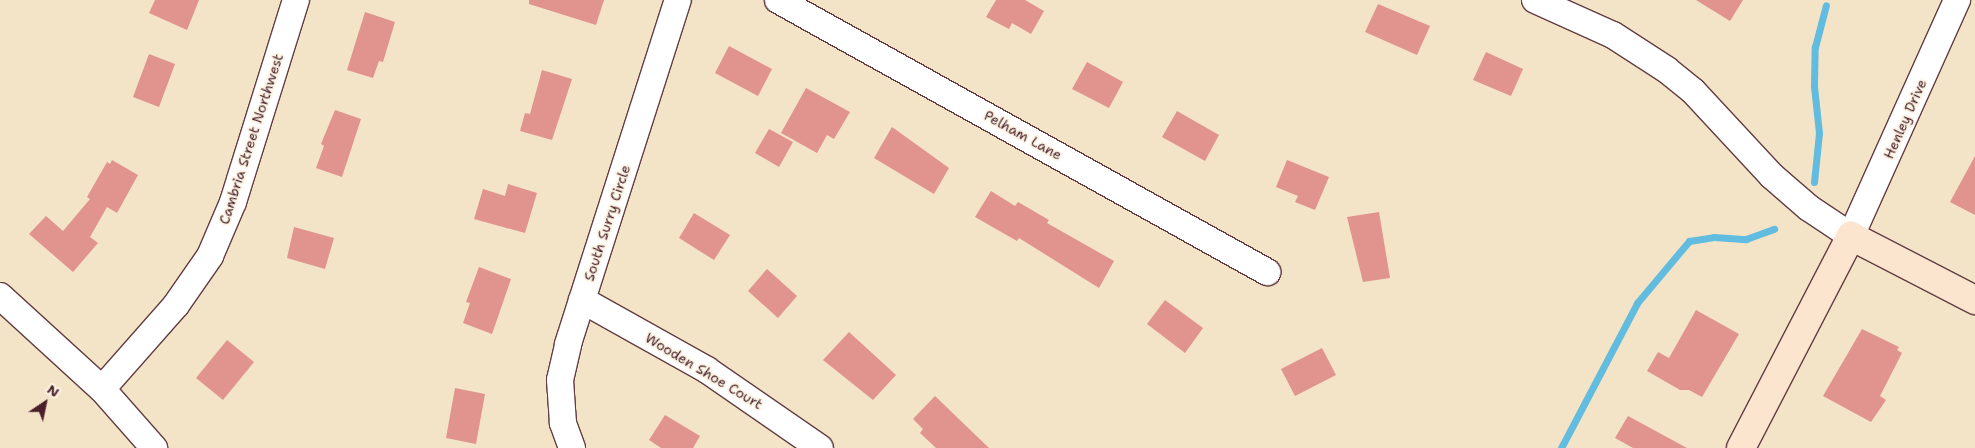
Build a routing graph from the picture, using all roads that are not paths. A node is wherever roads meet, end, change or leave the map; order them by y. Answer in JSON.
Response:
{"nodes":[{"id":1,"x":296,"y":0,"type":"edge"},
{"id":2,"x":678,"y":0,"type":"edge"},
{"id":3,"x":778,"y":0,"type":"edge"},
{"id":4,"x":1536,"y":0,"type":"edge"},
{"id":5,"x":1957,"y":0,"type":"edge"},
{"id":6,"x":1851,"y":236,"type":"junction"},
{"id":7,"x":1267,"y":272,"type":"dead end"},
{"id":8,"x":0,"y":296,"type":"edge"},
{"id":9,"x":582,"y":300,"type":"junction"},
{"id":10,"x":1975,"y":300,"type":"edge"},
{"id":11,"x":102,"y":389,"type":"junction"},
{"id":12,"x":154,"y":448,"type":"edge"},
{"id":13,"x":572,"y":448,"type":"edge"},
{"id":14,"x":820,"y":448,"type":"edge"},
{"id":15,"x":1741,"y":448,"type":"edge"}],
"edges":[{"from":1,"to":11,"type":"street","name":"Cambria Street Northwest"},
{"from":2,"to":9,"type":"street","name":"South Surry Circle"},
{"from":3,"to":7,"type":"street","name":"Pelham Lane"},
{"from":4,"to":6,"type":"street"},
{"from":5,"to":6,"type":"street","name":"Henley Drive"},
{"from":6,"to":10,"type":"street"},
{"from":6,"to":15,"type":"street"},
{"from":8,"to":11,"type":"street"},
{"from":9,"to":13,"type":"street","name":"South Surry Circle"},
{"from":9,"to":14,"type":"street","name":"Wooden Shoe Court"},
{"from":11,"to":12,"type":"street"}]}
